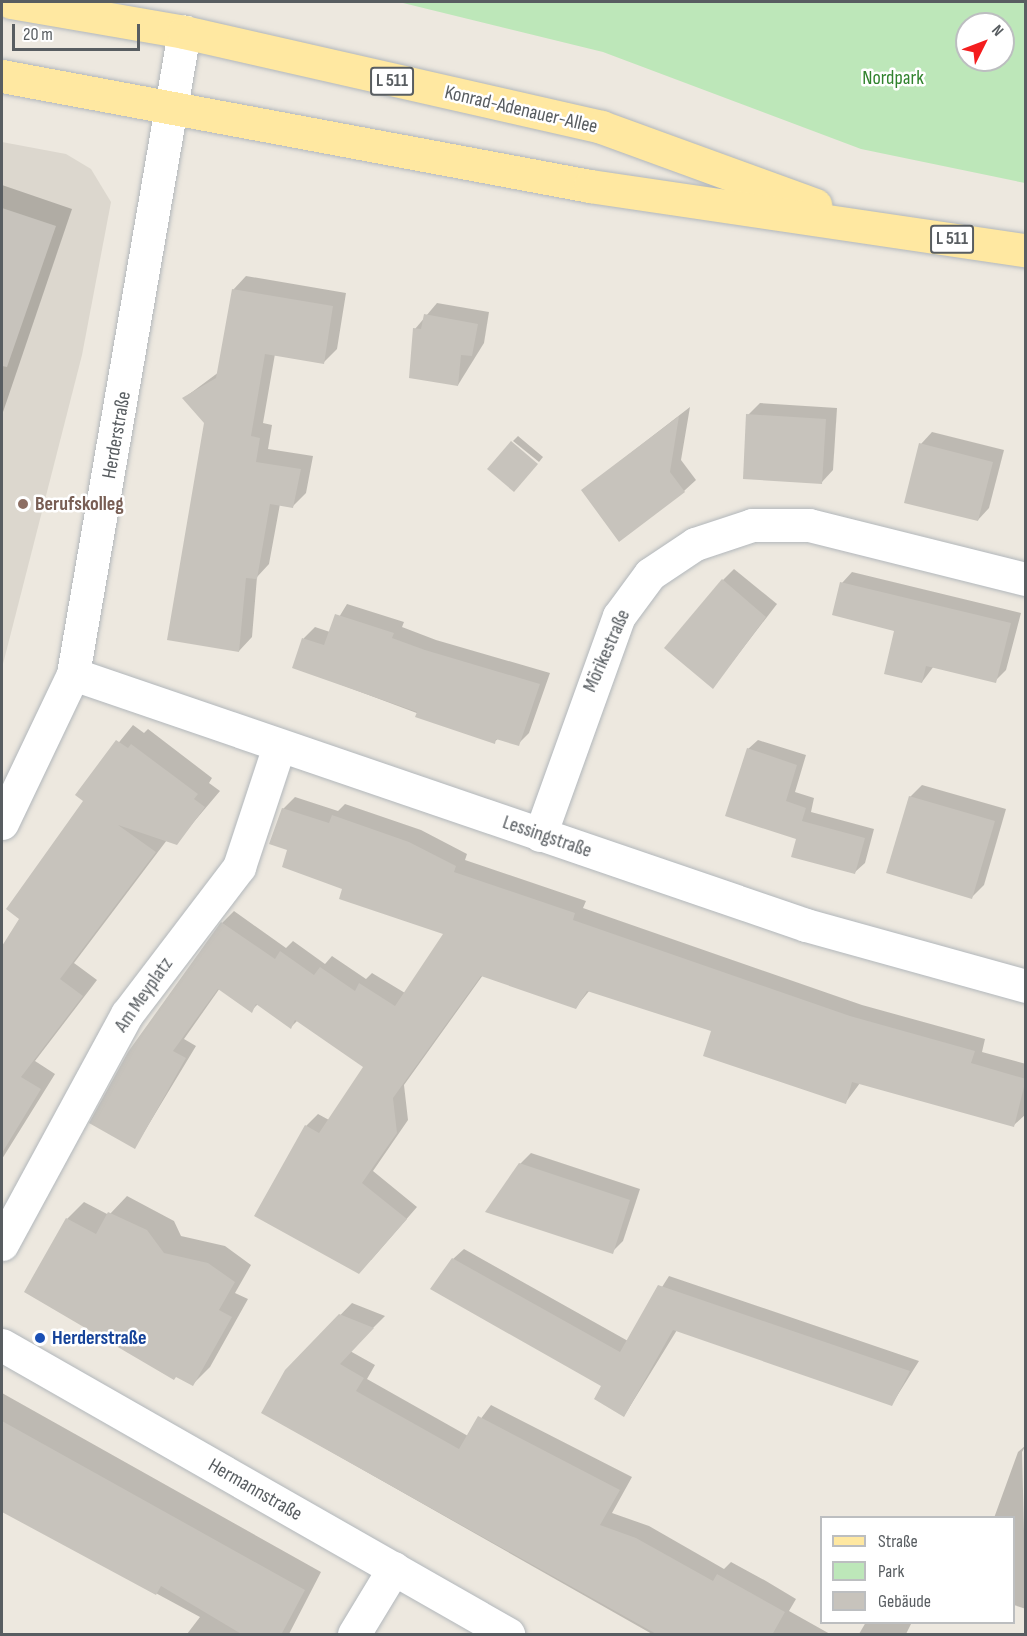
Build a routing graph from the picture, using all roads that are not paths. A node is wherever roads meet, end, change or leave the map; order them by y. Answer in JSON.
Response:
{"nodes":[{"id":1,"x":11,"y":2,"type":"edge"},
{"id":2,"x":184,"y":32,"type":"junction"},
{"id":3,"x":2,"y":76,"type":"edge"},
{"id":4,"x":170,"y":110,"type":"junction"},
{"id":5,"x":879,"y":228,"type":"junction"},
{"id":6,"x":1026,"y":250,"type":"edge"},
{"id":7,"x":1026,"y":579,"type":"edge"},
{"id":8,"x":73,"y":674,"type":"junction"},
{"id":9,"x":279,"y":746,"type":"junction"},
{"id":10,"x":2,"y":823,"type":"edge"},
{"id":11,"x":540,"y":835,"type":"junction"},
{"id":12,"x":1026,"y":986,"type":"edge"},
{"id":13,"x":2,"y":1244,"type":"edge"},
{"id":14,"x":2,"y":1345,"type":"edge"},
{"id":15,"x":394,"y":1568,"type":"junction"},
{"id":16,"x":354,"y":1635,"type":"edge"},
{"id":17,"x":508,"y":1635,"type":"edge"}],
"edges":[{"from":1,"to":2,"type":"main road","name":"Konrad-Adenauer-Allee","number":"L 511"},
{"from":2,"to":4,"type":"street","name":"Herderstraße"},
{"from":2,"to":5,"type":"main road","name":"Konrad-Adenauer-Allee","number":"L 511"},
{"from":3,"to":4,"type":"main road","name":"Konrad-Adenauer-Allee","number":"L 511"},
{"from":4,"to":5,"type":"main road","name":"Konrad-Adenauer-Allee","number":"L 511"},
{"from":4,"to":8,"type":"street","name":"Herderstraße"},
{"from":5,"to":6,"type":"main road","name":"Konrad-Adenauer-Allee","number":"L 511"},
{"from":7,"to":11,"type":"street","name":"Mörikestraße"},
{"from":8,"to":9,"type":"street","name":"Lessingstraße"},
{"from":8,"to":10,"type":"street","name":"Herderstraße"},
{"from":9,"to":11,"type":"street","name":"Lessingstraße"},
{"from":9,"to":13,"type":"street","name":"Am Meyplatz"},
{"from":11,"to":12,"type":"street","name":"Lessingstraße"},
{"from":14,"to":15,"type":"street","name":"Hermannstraße"},
{"from":15,"to":16,"type":"street"},
{"from":15,"to":17,"type":"street","name":"Hermannstraße"}]}
